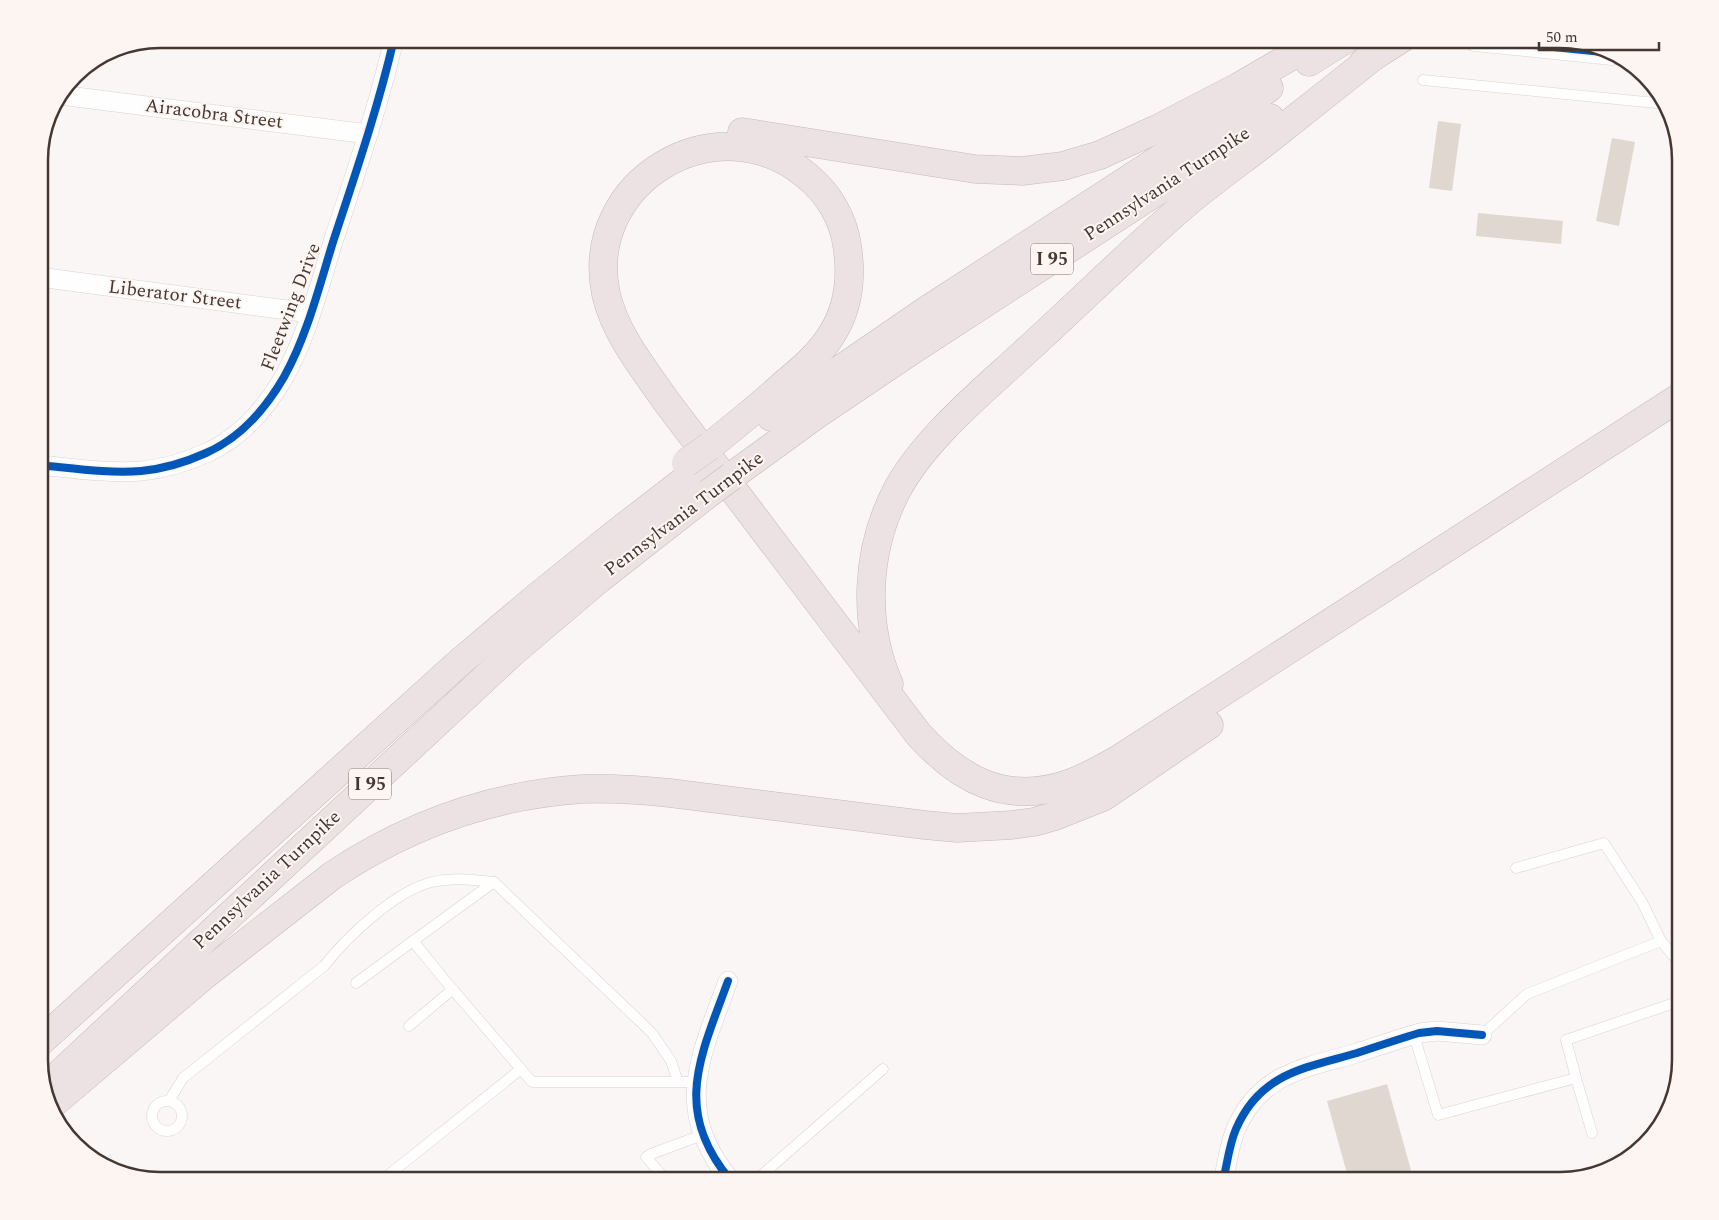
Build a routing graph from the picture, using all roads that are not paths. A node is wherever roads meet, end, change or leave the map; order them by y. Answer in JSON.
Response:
{"nodes":[{"id":1,"x":392,"y":48,"type":"edge"},
{"id":2,"x":1317,"y":48,"type":"edge"},
{"id":3,"x":1320,"y":48,"type":"edge"},
{"id":4,"x":1386,"y":48,"type":"edge"},
{"id":5,"x":1563,"y":48,"type":"edge"},
{"id":6,"x":1580,"y":50,"type":"edge"},
{"id":7,"x":1378,"y":53,"type":"junction"},
{"id":8,"x":1423,"y":80,"type":"dead end"},
{"id":9,"x":67,"y":96,"type":"edge"},
{"id":10,"x":1656,"y":103,"type":"edge"},
{"id":11,"x":368,"y":134,"type":"junction"},
{"id":12,"x":48,"y":278,"type":"edge"},
{"id":13,"x":310,"y":313,"type":"junction"},
{"id":14,"x":1672,"y":402,"type":"edge"},
{"id":15,"x":1672,"y":420,"type":"edge"},
{"id":16,"x":720,"y":459,"type":"junction"},
{"id":17,"x":48,"y":466,"type":"edge"},
{"id":18,"x":696,"y":477,"type":"junction"},
{"id":19,"x":902,"y":713,"type":"junction"},
{"id":20,"x":1165,"y":753,"type":"junction"},
{"id":21,"x":1516,"y":868,"type":"dead end"},
{"id":22,"x":494,"y":882,"type":"junction"},
{"id":23,"x":413,"y":940,"type":"junction"},
{"id":24,"x":1661,"y":941,"type":"junction"},
{"id":25,"x":1672,"y":954,"type":"edge"},
{"id":26,"x":728,"y":981,"type":"dead end"},
{"id":27,"x":356,"y":983,"type":"dead end"},
{"id":28,"x":452,"y":989,"type":"junction"},
{"id":29,"x":1672,"y":1004,"type":"edge"},
{"id":30,"x":409,"y":1026,"type":"dead end"},
{"id":31,"x":48,"y":1034,"type":"edge"},
{"id":32,"x":1414,"y":1034,"type":"junction"},
{"id":33,"x":1482,"y":1035,"type":"joint"},
{"id":34,"x":521,"y":1069,"type":"junction"},
{"id":35,"x":883,"y":1069,"type":"dead end"},
{"id":36,"x":1576,"y":1078,"type":"junction"},
{"id":37,"x":50,"y":1082,"type":"edge"},
{"id":38,"x":687,"y":1082,"type":"junction"},
{"id":39,"x":169,"y":1101,"type":"dead end"},
{"id":40,"x":56,"y":1102,"type":"edge"},
{"id":41,"x":1592,"y":1133,"type":"dead end"},
{"id":42,"x":702,"y":1135,"type":"junction"},
{"id":43,"x":392,"y":1172,"type":"edge"},
{"id":44,"x":659,"y":1172,"type":"edge"},
{"id":45,"x":724,"y":1172,"type":"edge"},
{"id":46,"x":765,"y":1172,"type":"edge"},
{"id":47,"x":1225,"y":1172,"type":"edge"}],
"edges":[{"from":1,"to":11,"type":"street","name":"Fleetwing Drive"},
{"from":2,"to":20,"type":"highway"},
{"from":3,"to":16,"type":"highway","name":"Pennsylvania Turnpike","number":"I 95"},
{"from":4,"to":7,"type":"highway","name":"Pennsylvania Turnpike","number":"I 95"},
{"from":5,"to":6,"type":"street"},
{"from":7,"to":16,"type":"highway","name":"Pennsylvania Turnpike","number":"I 95"},
{"from":7,"to":19,"type":"highway"},
{"from":8,"to":10,"type":"lane"},
{"from":9,"to":11,"type":"street","name":"Airacobra Street"},
{"from":11,"to":13,"type":"street","name":"Fleetwing Drive"},
{"from":12,"to":13,"type":"street","name":"Liberator Street"},
{"from":13,"to":17,"type":"street","name":"Fleetwing Drive"},
{"from":14,"to":19,"type":"highway"},
{"from":15,"to":20,"type":"highway"},
{"from":16,"to":18,"type":"highway","name":"Pennsylvania Turnpike","number":"I 95","bridge":true},
{"from":16,"to":18,"type":"highway","bridge":true},
{"from":16,"to":19,"type":"highway"},
{"from":18,"to":31,"type":"highway","name":"Pennsylvania Turnpike","number":"I 95"},
{"from":18,"to":37,"type":"highway","name":"Pennsylvania Turnpike","number":"I 95"},
{"from":20,"to":40,"type":"highway"},
{"from":21,"to":24,"type":"lane"},
{"from":22,"to":23,"type":"lane"},
{"from":22,"to":38,"type":"lane"},
{"from":22,"to":39,"type":"lane"},
{"from":23,"to":27,"type":"lane"},
{"from":23,"to":28,"type":"lane"},
{"from":24,"to":25,"type":"lane"},
{"from":24,"to":33,"type":"lane"},
{"from":26,"to":38,"type":"street"},
{"from":28,"to":30,"type":"lane"},
{"from":28,"to":34,"type":"lane"},
{"from":29,"to":36,"type":"lane"},
{"from":32,"to":33,"type":"street"},
{"from":32,"to":36,"type":"lane"},
{"from":32,"to":47,"type":"street"},
{"from":34,"to":38,"type":"lane"},
{"from":34,"to":43,"type":"lane"},
{"from":35,"to":46,"type":"lane"},
{"from":36,"to":41,"type":"lane"},
{"from":38,"to":42,"type":"street"},
{"from":42,"to":44,"type":"lane"},
{"from":42,"to":45,"type":"street"}]}
